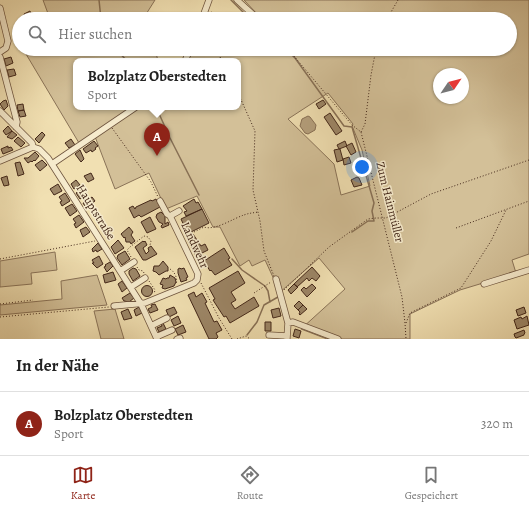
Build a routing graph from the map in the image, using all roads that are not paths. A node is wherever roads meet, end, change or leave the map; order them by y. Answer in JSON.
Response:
{"nodes":[{"id":1,"x":209,"y":0,"type":"edge"},
{"id":2,"x":237,"y":0,"type":"edge"},
{"id":3,"x":0,"y":8,"type":"edge"},
{"id":4,"x":205,"y":12,"type":"edge"},
{"id":5,"x":250,"y":12,"type":"edge"},
{"id":6,"x":0,"y":52,"type":"edge"},
{"id":7,"x":0,"y":57,"type":"edge"},
{"id":8,"x":132,"y":110,"type":"edge"},
{"id":9,"x":0,"y":111,"type":"edge"},
{"id":10,"x":16,"y":127,"type":"junction"},
{"id":11,"x":33,"y":147,"type":"junction"},
{"id":12,"x":0,"y":161,"type":"edge"},
{"id":13,"x":52,"y":164,"type":"junction"},
{"id":14,"x":160,"y":201,"type":"road end"},
{"id":15,"x":179,"y":211,"type":"dead end"},
{"id":16,"x":170,"y":216,"type":"junction"},
{"id":17,"x":134,"y":261,"type":"road end"},
{"id":18,"x":529,"y":270,"type":"edge"},
{"id":19,"x":120,"y":271,"type":"junction"},
{"id":20,"x":145,"y":278,"type":"dead end"},
{"id":21,"x":276,"y":280,"type":"road end"},
{"id":22,"x":484,"y":284,"type":"dead end"},
{"id":23,"x":131,"y":287,"type":"junction"},
{"id":24,"x":141,"y":304,"type":"junction"},
{"id":25,"x":114,"y":306,"type":"road end"},
{"id":26,"x":167,"y":318,"type":"dead end"},
{"id":27,"x":288,"y":323,"type":"junction"},
{"id":28,"x":151,"y":326,"type":"junction"},
{"id":29,"x":170,"y":330,"type":"dead end"},
{"id":30,"x":269,"y":335,"type":"dead end"},
{"id":31,"x":156,"y":338,"type":"edge"},
{"id":32,"x":287,"y":338,"type":"edge"},
{"id":33,"x":338,"y":339,"type":"edge"}],
"edges":[{"from":1,"to":4,"type":"street"},
{"from":2,"to":5,"type":"street"},
{"from":3,"to":6,"type":"street"},
{"from":7,"to":10,"type":"street"},
{"from":8,"to":13,"type":"street"},
{"from":9,"to":10,"type":"street","name":"Hauptstraße"},
{"from":10,"to":11,"type":"street","name":"Hauptstraße"},
{"from":11,"to":12,"type":"street"},
{"from":11,"to":13,"type":"street","name":"Hauptstraße"},
{"from":13,"to":19,"type":"street","name":"Hauptstraße"},
{"from":14,"to":16,"type":"street"},
{"from":15,"to":16,"type":"street","name":"Landwehr"},
{"from":16,"to":24,"type":"street","name":"Landwehr"},
{"from":17,"to":19,"type":"street"},
{"from":18,"to":22,"type":"street"},
{"from":19,"to":23,"type":"street","name":"Hauptstraße"},
{"from":20,"to":23,"type":"street"},
{"from":21,"to":27,"type":"street"},
{"from":23,"to":24,"type":"street","name":"Hauptstraße"},
{"from":24,"to":25,"type":"street","name":"Landwehr"},
{"from":24,"to":28,"type":"street","name":"Hauptstraße"},
{"from":26,"to":28,"type":"street"},
{"from":27,"to":32,"type":"street"},
{"from":27,"to":33,"type":"street"},
{"from":28,"to":31,"type":"street","name":"Hauptstraße"},
{"from":29,"to":31,"type":"street"},
{"from":30,"to":32,"type":"street"}]}
